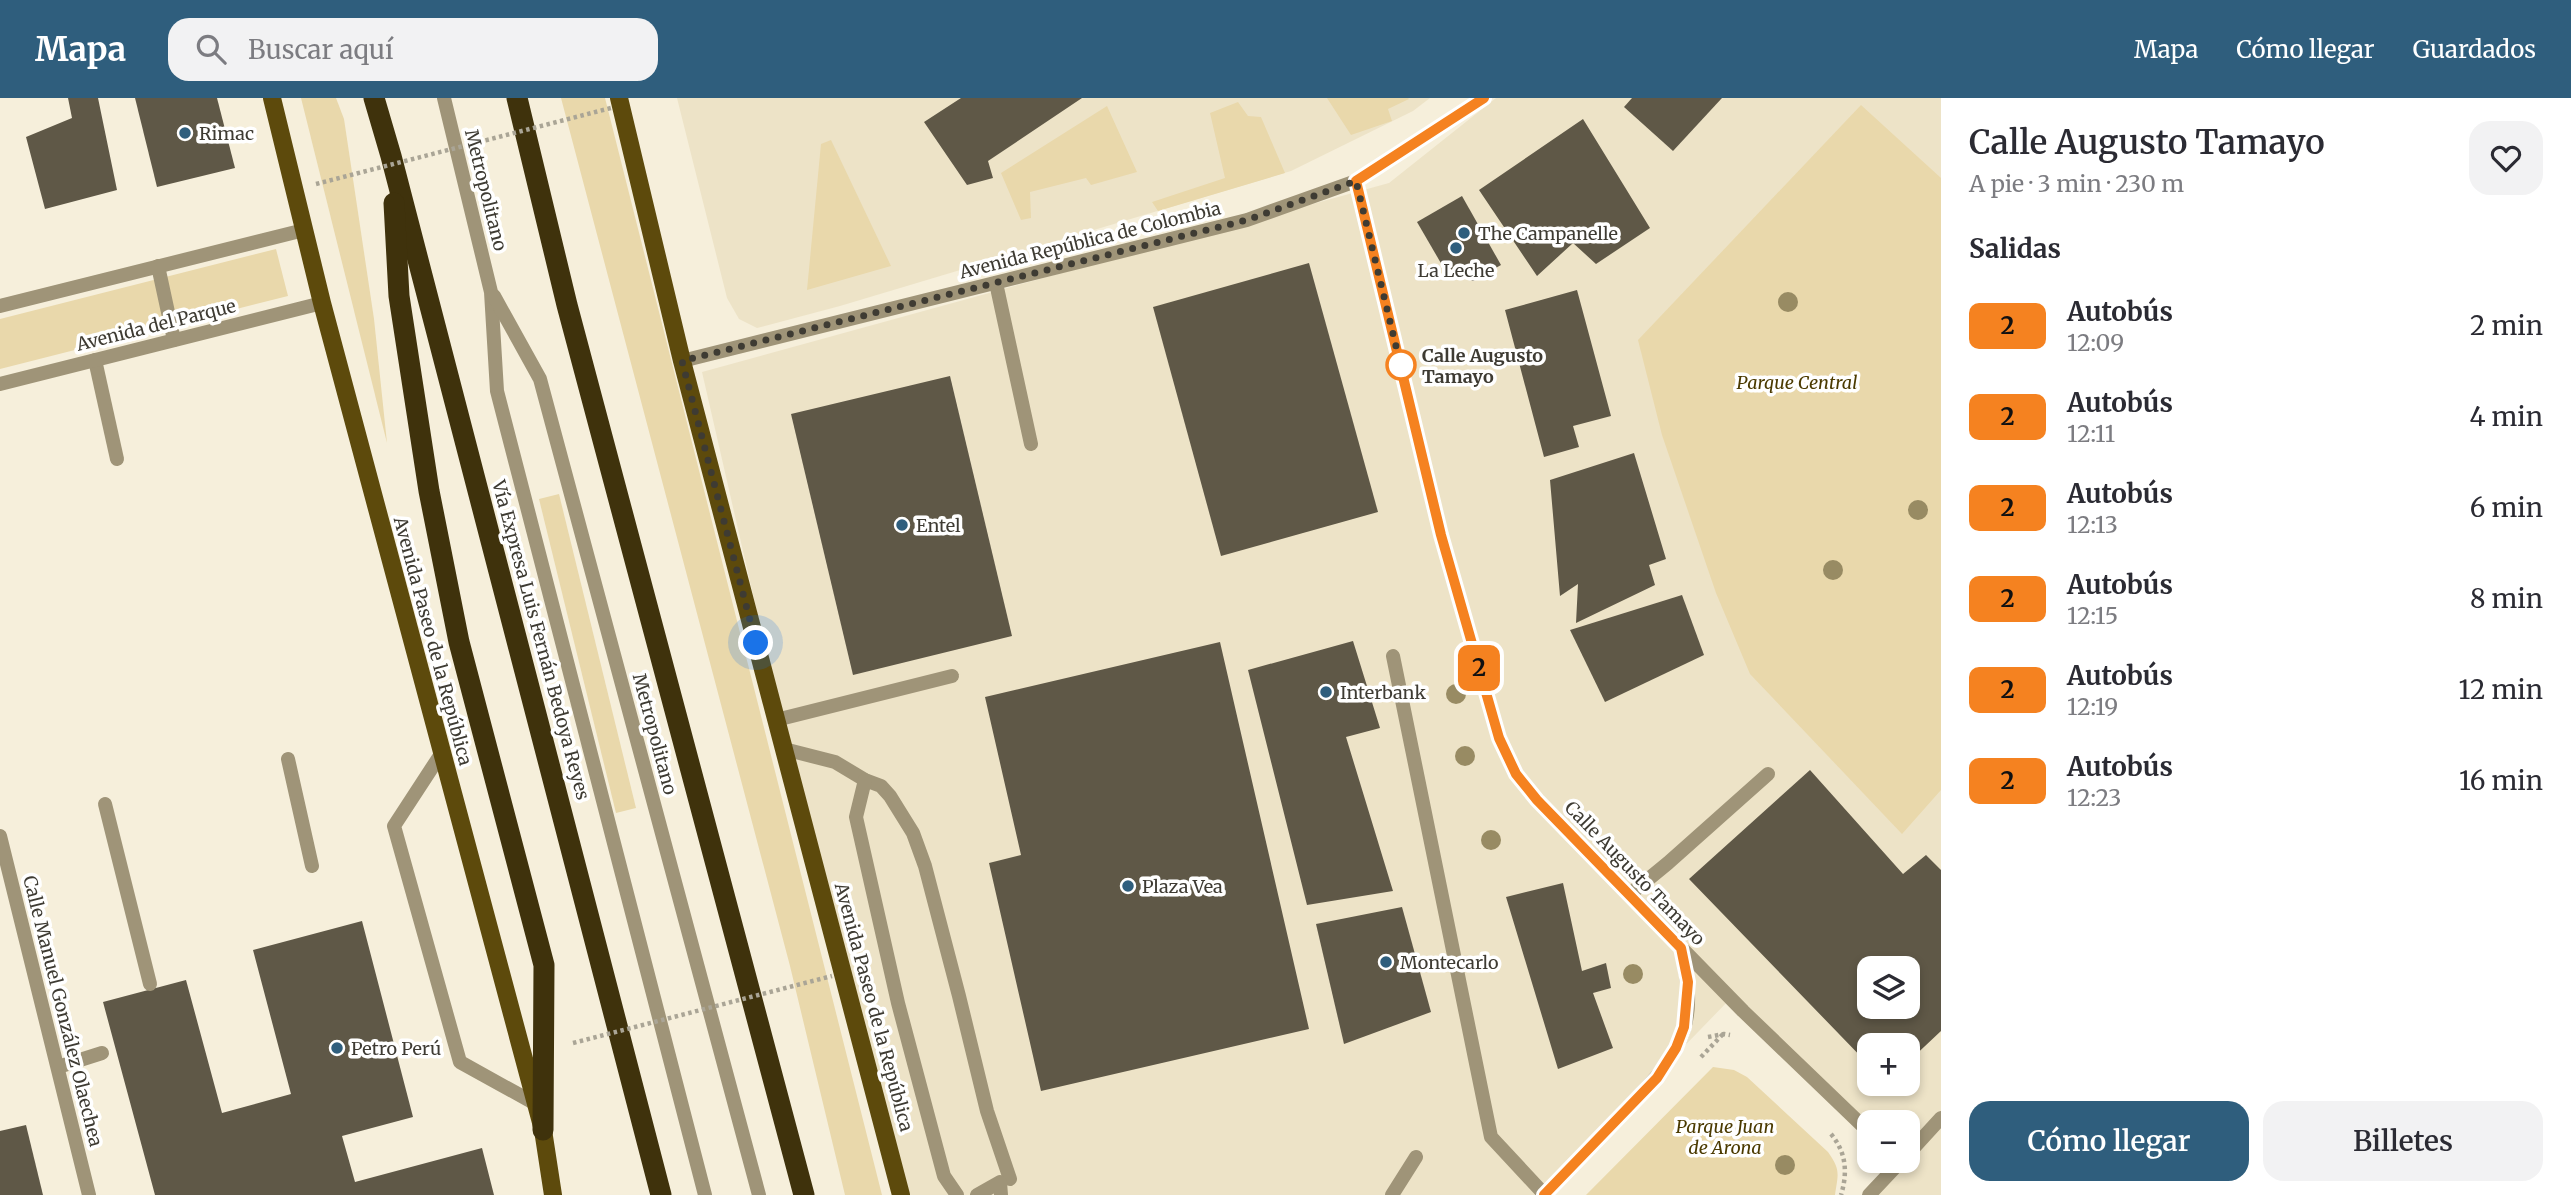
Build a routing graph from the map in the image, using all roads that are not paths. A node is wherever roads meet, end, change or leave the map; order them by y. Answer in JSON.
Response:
{"nodes":[{"id":1,"x":272,"y":98,"type":"edge"},
{"id":2,"x":374,"y":98,"type":"edge"},
{"id":3,"x":444,"y":98,"type":"edge"},
{"id":4,"x":517,"y":98,"type":"edge"},
{"id":5,"x":1484,"y":98,"type":"edge"},
{"id":6,"x":615,"y":103,"type":"edge"},
{"id":7,"x":391,"y":156,"type":"junction"},
{"id":8,"x":1356,"y":181,"type":"junction"},
{"id":9,"x":304,"y":230,"type":"junction"},
{"id":10,"x":158,"y":266,"type":"junction"},
{"id":11,"x":996,"y":283,"type":"junction"},
{"id":12,"x":491,"y":292,"type":"junction"},
{"id":13,"x":322,"y":303,"type":"junction"},
{"id":14,"x":0,"y":306,"type":"edge"},
{"id":15,"x":174,"y":340,"type":"junction"},
{"id":16,"x":95,"y":360,"type":"junction"},
{"id":17,"x":682,"y":361,"type":"junction"},
{"id":18,"x":0,"y":384,"type":"edge"},
{"id":19,"x":1031,"y":444,"type":"dead end"},
{"id":20,"x":117,"y":458,"type":"dead end"},
{"id":21,"x":1393,"y":656,"type":"dead end"},
{"id":22,"x":952,"y":676,"type":"dead end"},
{"id":23,"x":776,"y":720,"type":"junction"},
{"id":24,"x":784,"y":749,"type":"junction"},
{"id":25,"x":441,"y":754,"type":"junction"},
{"id":26,"x":288,"y":759,"type":"dead end"},
{"id":27,"x":1768,"y":774,"type":"dead end"},
{"id":28,"x":865,"y":780,"type":"junction"},
{"id":29,"x":105,"y":804,"type":"dead end"},
{"id":30,"x":0,"y":836,"type":"edge"},
{"id":31,"x":312,"y":866,"type":"dead end"},
{"id":32,"x":1629,"y":895,"type":"junction"},
{"id":33,"x":1681,"y":948,"type":"junction"},
{"id":34,"x":150,"y":984,"type":"dead end"},
{"id":35,"x":102,"y":1053,"type":"dead end"},
{"id":36,"x":58,"y":1067,"type":"junction"},
{"id":37,"x":536,"y":1104,"type":"junction"},
{"id":38,"x":1941,"y":1118,"type":"edge"},
{"id":39,"x":1857,"y":1120,"type":"edge"},
{"id":40,"x":543,"y":1130,"type":"junction"},
{"id":41,"x":1920,"y":1140,"type":"edge"},
{"id":42,"x":1416,"y":1157,"type":"dead end"},
{"id":43,"x":1889,"y":1173,"type":"edge"},
{"id":44,"x":1004,"y":1186,"type":"edge"},
{"id":45,"x":89,"y":1195,"type":"edge"},
{"id":46,"x":553,"y":1195,"type":"edge"},
{"id":47,"x":661,"y":1195,"type":"edge"},
{"id":48,"x":705,"y":1195,"type":"edge"},
{"id":49,"x":759,"y":1195,"type":"edge"},
{"id":50,"x":804,"y":1195,"type":"edge"},
{"id":51,"x":901,"y":1195,"type":"edge"},
{"id":52,"x":957,"y":1195,"type":"edge"},
{"id":53,"x":977,"y":1195,"type":"edge"},
{"id":54,"x":1392,"y":1195,"type":"edge"},
{"id":55,"x":1544,"y":1195,"type":"edge"},
{"id":56,"x":1869,"y":1195,"type":"edge"}],
"edges":[{"from":1,"to":9,"type":"main road","name":"Avenida Paseo de la República"},
{"from":2,"to":7,"type":"highway","name":"Vía Expresa Luis Fernán Bedoya Reyes"},
{"from":3,"to":12,"type":"street","name":"Metropolitano"},
{"from":4,"to":50,"type":"highway"},
{"from":5,"to":8,"type":"street","name":"Avenida República de Colombia"},
{"from":6,"to":17,"type":"main road","name":"Avenida Paseo de la República"},
{"from":7,"to":40,"type":"highway"},
{"from":7,"to":47,"type":"highway","name":"Vía Expresa Luis Fernán Bedoya Reyes"},
{"from":8,"to":11,"type":"street","name":"Avenida República de Colombia"},
{"from":8,"to":32,"type":"street","name":"Calle Augusto Tamayo"},
{"from":9,"to":10,"type":"street"},
{"from":9,"to":13,"type":"main road","name":"Avenida Paseo de la República"},
{"from":10,"to":14,"type":"street"},
{"from":10,"to":15,"type":"street"},
{"from":11,"to":17,"type":"street","name":"Avenida República de Colombia"},
{"from":11,"to":19,"type":"street"},
{"from":12,"to":48,"type":"street","name":"Metropolitano"},
{"from":12,"to":49,"type":"street","name":"Metropolitano"},
{"from":13,"to":15,"type":"street","name":"Avenida del Parque"},
{"from":13,"to":25,"type":"main road","name":"Avenida Paseo de la República"},
{"from":15,"to":16,"type":"street","name":"Avenida del Parque"},
{"from":16,"to":18,"type":"street","name":"Avenida del Parque"},
{"from":16,"to":20,"type":"street"},
{"from":17,"to":23,"type":"main road","name":"Avenida Paseo de la República"},
{"from":21,"to":55,"type":"street"},
{"from":22,"to":23,"type":"street"},
{"from":23,"to":24,"type":"main road","name":"Avenida Paseo de la República"},
{"from":24,"to":28,"type":"street"},
{"from":24,"to":51,"type":"main road","name":"Avenida Paseo de la República"},
{"from":25,"to":37,"type":"main road","name":"Avenida Paseo de la República"},
{"from":25,"to":37,"type":"street"},
{"from":26,"to":31,"type":"street"},
{"from":27,"to":32,"type":"street"},
{"from":28,"to":44,"type":"street"},
{"from":28,"to":52,"type":"street"},
{"from":29,"to":34,"type":"street"},
{"from":30,"to":36,"type":"street","name":"Calle Manuel González Olaechea"},
{"from":32,"to":33,"type":"street","name":"Calle Augusto Tamayo"},
{"from":33,"to":39,"type":"street","name":"Calle Augusto Tamayo"},
{"from":33,"to":55,"type":"street"},
{"from":35,"to":36,"type":"street"},
{"from":36,"to":45,"type":"street","name":"Calle Manuel González Olaechea"},
{"from":37,"to":40,"type":"main road","name":"Avenida Paseo de la República"},
{"from":38,"to":41,"type":"street"},
{"from":40,"to":46,"type":"main road","name":"Avenida Paseo de la República"},
{"from":42,"to":54,"type":"street"},
{"from":43,"to":56,"type":"street"},
{"from":44,"to":53,"type":"street"}]}
